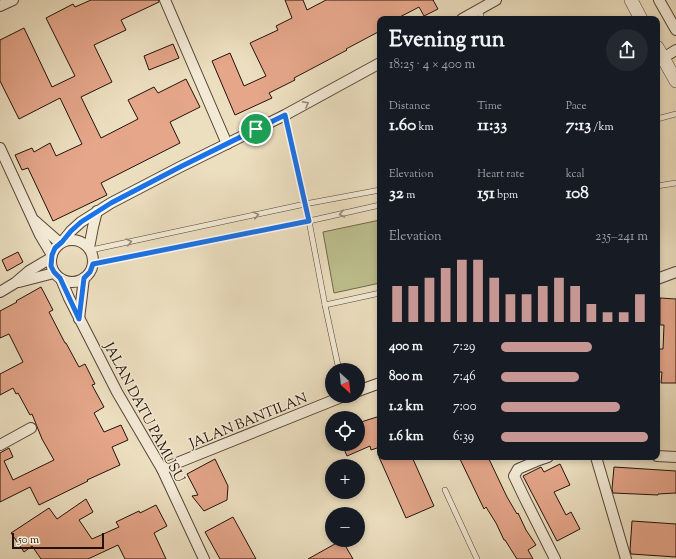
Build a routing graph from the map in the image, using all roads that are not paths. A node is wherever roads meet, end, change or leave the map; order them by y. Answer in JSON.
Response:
{"nodes":[{"id":1,"x":13,"y":0,"type":"edge"},
{"id":2,"x":165,"y":0,"type":"edge"},
{"id":3,"x":496,"y":0,"type":"edge"},
{"id":4,"x":631,"y":0,"type":"edge"},
{"id":5,"x":659,"y":0,"type":"edge"},
{"id":6,"x":0,"y":6,"type":"edge"},
{"id":7,"x":480,"y":14,"type":"edge"},
{"id":8,"x":639,"y":16,"type":"edge"},
{"id":9,"x":676,"y":30,"type":"edge"},
{"id":10,"x":676,"y":50,"type":"edge"},
{"id":11,"x":660,"y":52,"type":"edge"},
{"id":12,"x":377,"y":66,"type":"edge"},
{"id":13,"x":676,"y":81,"type":"edge"},
{"id":14,"x":676,"y":114,"type":"edge"},
{"id":15,"x":285,"y":115,"type":"junction"},
{"id":16,"x":660,"y":118,"type":"edge"},
{"id":17,"x":227,"y":144,"type":"junction"},
{"id":18,"x":0,"y":148,"type":"edge"},
{"id":19,"x":676,"y":183,"type":"edge"},
{"id":20,"x":660,"y":186,"type":"edge"},
{"id":21,"x":377,"y":191,"type":"edge"},
{"id":22,"x":305,"y":204,"type":"junction"},
{"id":23,"x":377,"y":206,"type":"edge"},
{"id":24,"x":97,"y":212,"type":"junction"},
{"id":25,"x":33,"y":220,"type":"junction"},
{"id":26,"x":309,"y":221,"type":"junction"},
{"id":27,"x":61,"y":242,"type":"junction"},
{"id":28,"x":90,"y":249,"type":"junction"},
{"id":29,"x":51,"y":257,"type":"junction"},
{"id":30,"x":93,"y":264,"type":"junction"},
{"id":31,"x":676,"y":272,"type":"edge"},
{"id":32,"x":57,"y":276,"type":"junction"},
{"id":33,"x":84,"y":278,"type":"junction"},
{"id":34,"x":660,"y":278,"type":"edge"},
{"id":35,"x":15,"y":283,"type":"junction"},
{"id":36,"x":0,"y":292,"type":"edge"},
{"id":37,"x":377,"y":294,"type":"edge"},
{"id":38,"x":325,"y":305,"type":"junction"},
{"id":39,"x":79,"y":319,"type":"junction"},
{"id":40,"x":337,"y":363,"type":"edge"},
{"id":41,"x":377,"y":384,"type":"edge"},
{"id":42,"x":365,"y":388,"type":"edge"},
{"id":43,"x":327,"y":403,"type":"edge"},
{"id":44,"x":31,"y":428,"type":"dead end"},
{"id":45,"x":0,"y":445,"type":"edge"},
{"id":46,"x":660,"y":456,"type":"edge"},
{"id":47,"x":676,"y":457,"type":"edge"},
{"id":48,"x":539,"y":460,"type":"edge"},
{"id":49,"x":597,"y":460,"type":"edge"},
{"id":50,"x":162,"y":469,"type":"junction"},
{"id":51,"x":445,"y":490,"type":"dead end"},
{"id":52,"x":626,"y":558,"type":"edge"},
{"id":53,"x":204,"y":559,"type":"edge"},
{"id":54,"x":478,"y":559,"type":"edge"},
{"id":55,"x":555,"y":559,"type":"edge"}],
"edges":[{"from":1,"to":6,"type":"street"},
{"from":2,"to":17,"type":"street"},
{"from":3,"to":7,"type":"street"},
{"from":4,"to":8,"type":"street"},
{"from":5,"to":9,"type":"street"},
{"from":10,"to":11,"type":"street"},
{"from":11,"to":13,"type":"street"},
{"from":15,"to":12,"type":"street","one_way":true},
{"from":14,"to":16,"type":"lane"},
{"from":15,"to":17,"type":"street"},
{"from":15,"to":22,"type":"lane"},
{"from":17,"to":24,"type":"street"},
{"from":18,"to":25,"type":"street"},
{"from":19,"to":20,"type":"lane"},
{"from":21,"to":22,"type":"lane"},
{"from":22,"to":26,"type":"lane"},
{"from":28,"to":22,"type":"lane","one_way":true},
{"from":23,"to":26,"type":"lane","one_way":true},
{"from":24,"to":27,"type":"street"},
{"from":24,"to":28,"type":"street"},
{"from":25,"to":27,"type":"street"},
{"from":25,"to":29,"type":"street"},
{"from":26,"to":30,"type":"lane"},
{"from":26,"to":38,"type":"lane"},
{"from":27,"to":28,"type":"street"},
{"from":27,"to":29,"type":"street"},
{"from":28,"to":30,"type":"street"},
{"from":29,"to":32,"type":"street"},
{"from":29,"to":35,"type":"street"},
{"from":30,"to":33,"type":"street"},
{"from":31,"to":34,"type":"street"},
{"from":32,"to":33,"type":"street"},
{"from":32,"to":35,"type":"street"},
{"from":32,"to":39,"type":"street","name":"JALAN DATU PAMUSU"},
{"from":33,"to":39,"type":"street"},
{"from":35,"to":36,"type":"street"},
{"from":37,"to":38,"type":"lane"},
{"from":38,"to":40,"type":"lane"},
{"from":39,"to":50,"type":"street","name":"JALAN DATU PAMUSU"},
{"from":41,"to":42,"type":"street"},
{"from":43,"to":50,"type":"street","name":"JALAN BANTILAN"},
{"from":44,"to":45,"type":"street"},
{"from":46,"to":47,"type":"street"},
{"from":48,"to":55,"type":"street"},
{"from":49,"to":52,"type":"street"},
{"from":50,"to":53,"type":"street","name":"JALAN DATU PAMUSU"},
{"from":51,"to":54,"type":"lane"}]}
